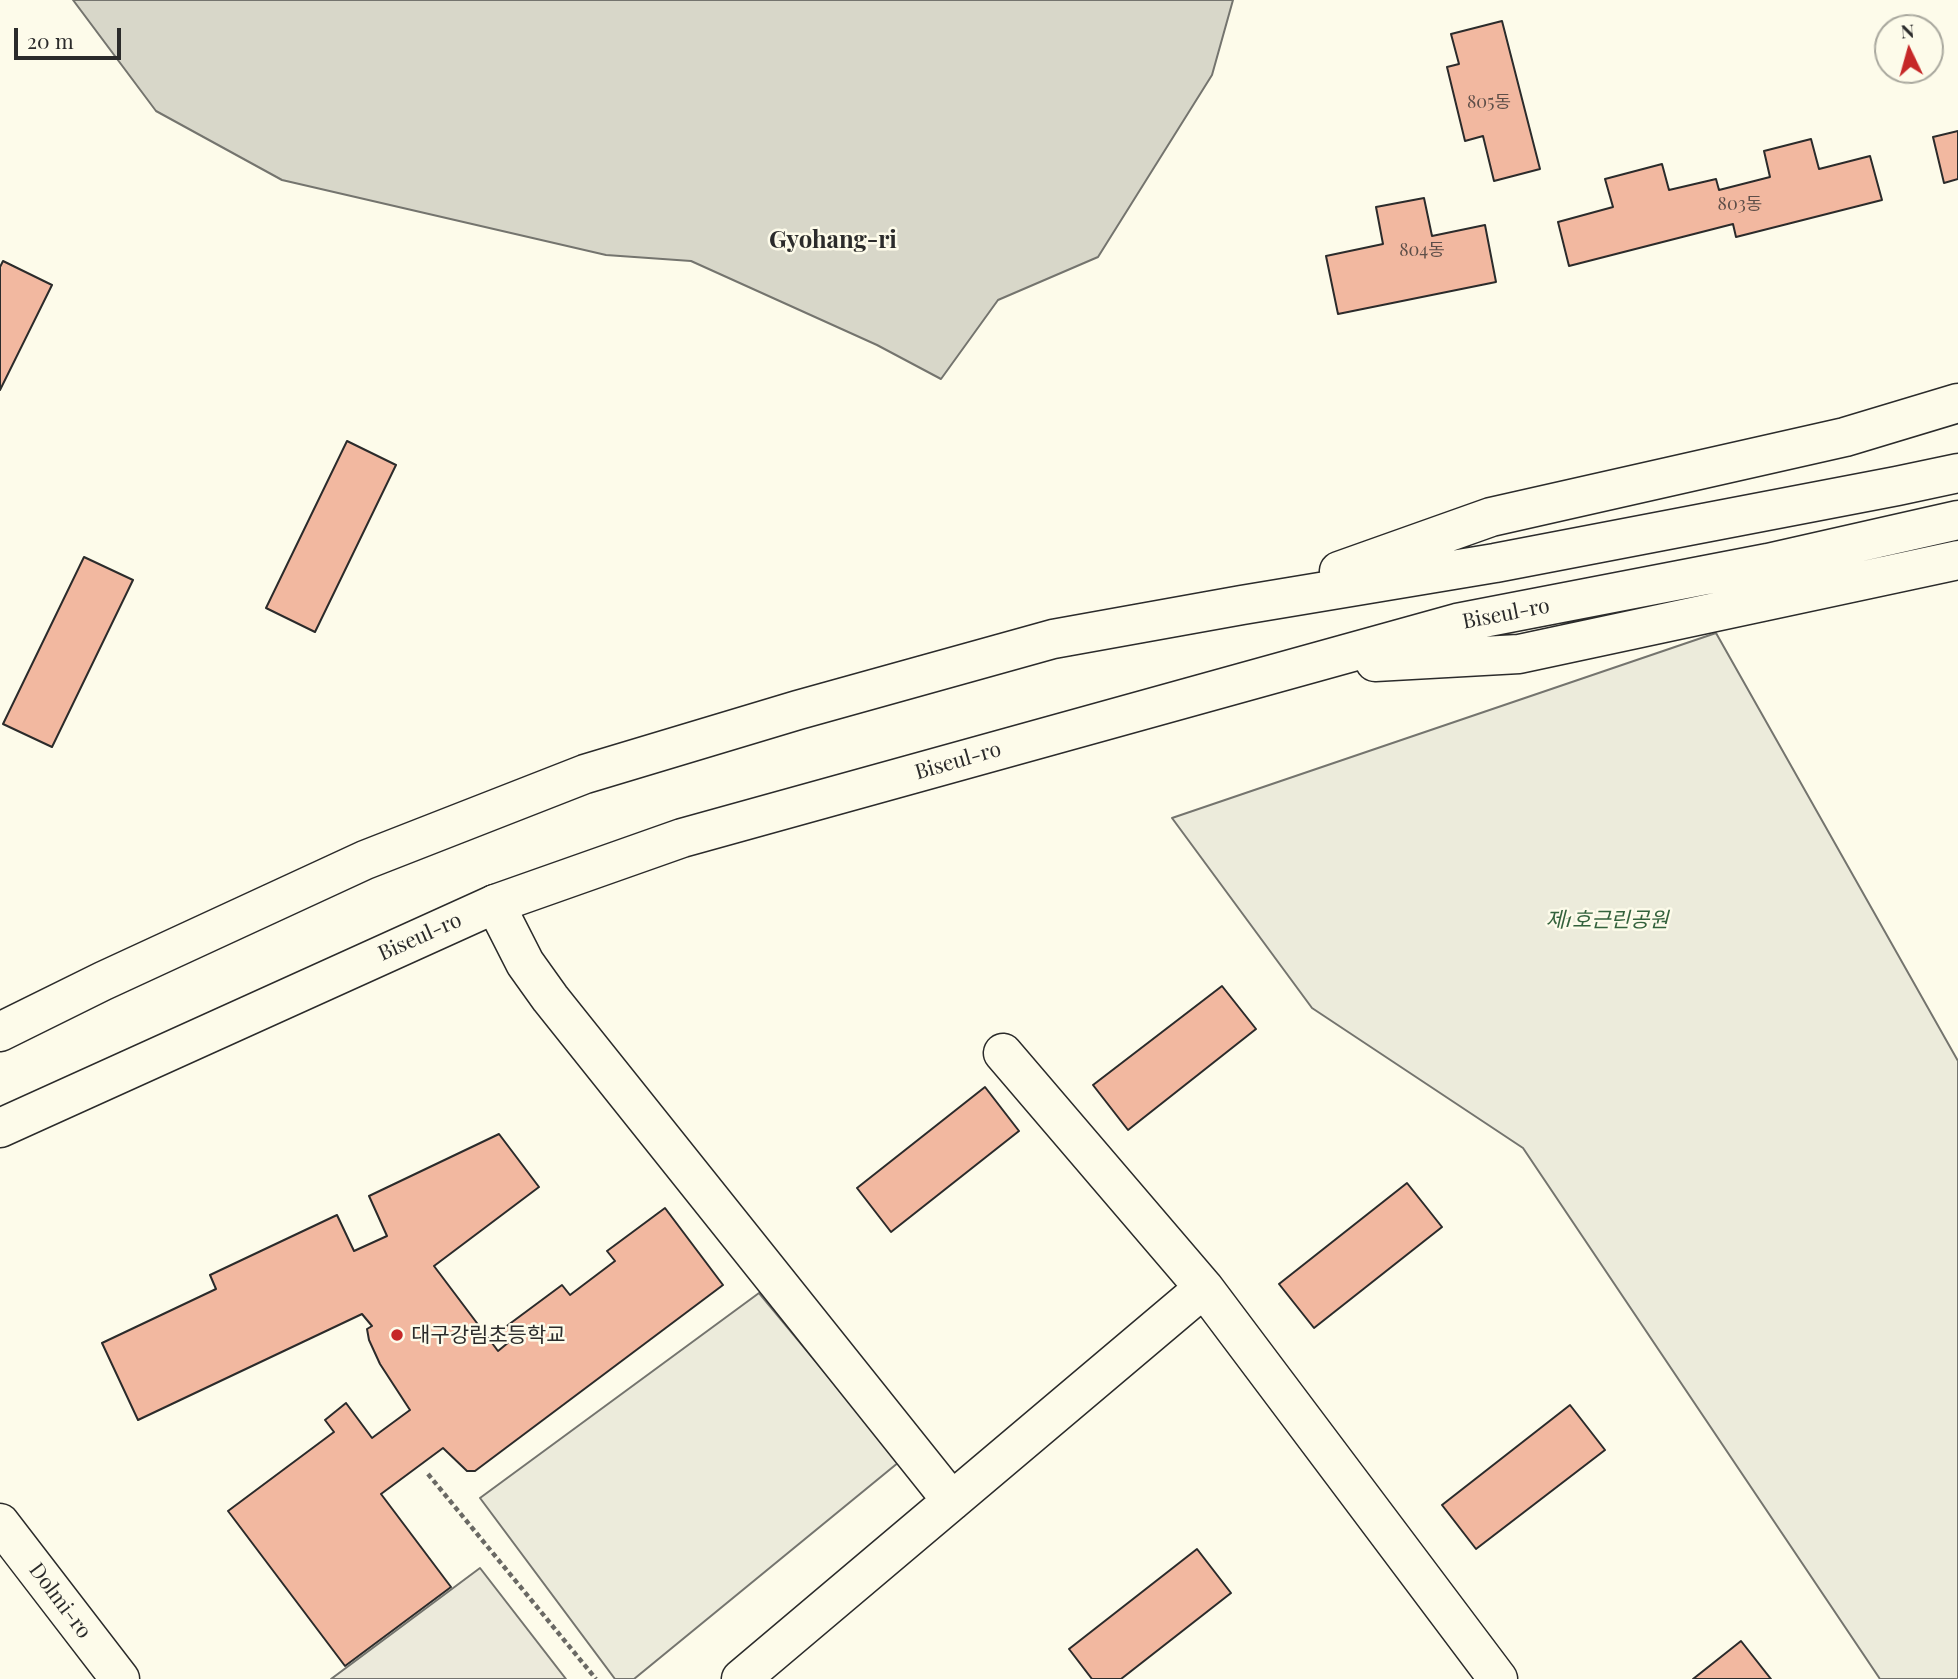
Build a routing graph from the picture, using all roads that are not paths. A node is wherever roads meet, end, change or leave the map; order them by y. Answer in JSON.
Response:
{"nodes":[{"id":1,"x":1958,"y":404,"type":"edge"},
{"id":2,"x":1958,"y":473,"type":"edge"},
{"id":3,"x":1958,"y":520,"type":"edge"},
{"id":4,"x":1958,"y":560,"type":"edge"},
{"id":5,"x":1242,"y":605,"type":"junction"},
{"id":6,"x":1300,"y":666,"type":"junction"},
{"id":7,"x":495,"y":904,"type":"junction"},
{"id":8,"x":0,"y":1032,"type":"edge"},
{"id":9,"x":1003,"y":1053,"type":"dead end"},
{"id":10,"x":0,"y":1128,"type":"edge"},
{"id":11,"x":1204,"y":1288,"type":"junction"},
{"id":12,"x":952,"y":1501,"type":"junction"},
{"id":13,"x":0,"y":1523,"type":"edge"},
{"id":14,"x":120,"y":1679,"type":"edge"},
{"id":15,"x":741,"y":1679,"type":"edge"},
{"id":16,"x":1498,"y":1679,"type":"edge"}],
"edges":[{"from":1,"to":5,"type":"main road"},
{"from":2,"to":5,"type":"main road"},
{"from":3,"to":6,"type":"main road","name":"Biseul-ro"},
{"from":4,"to":6,"type":"main road"},
{"from":5,"to":8,"type":"main road"},
{"from":6,"to":7,"type":"main road","name":"Biseul-ro"},
{"from":7,"to":10,"type":"main road","name":"Biseul-ro"},
{"from":7,"to":12,"type":"main road"},
{"from":9,"to":11,"type":"main road"},
{"from":11,"to":12,"type":"main road"},
{"from":11,"to":16,"type":"main road"},
{"from":12,"to":15,"type":"main road"},
{"from":13,"to":14,"type":"main road","name":"Dolmi-ro"}]}
